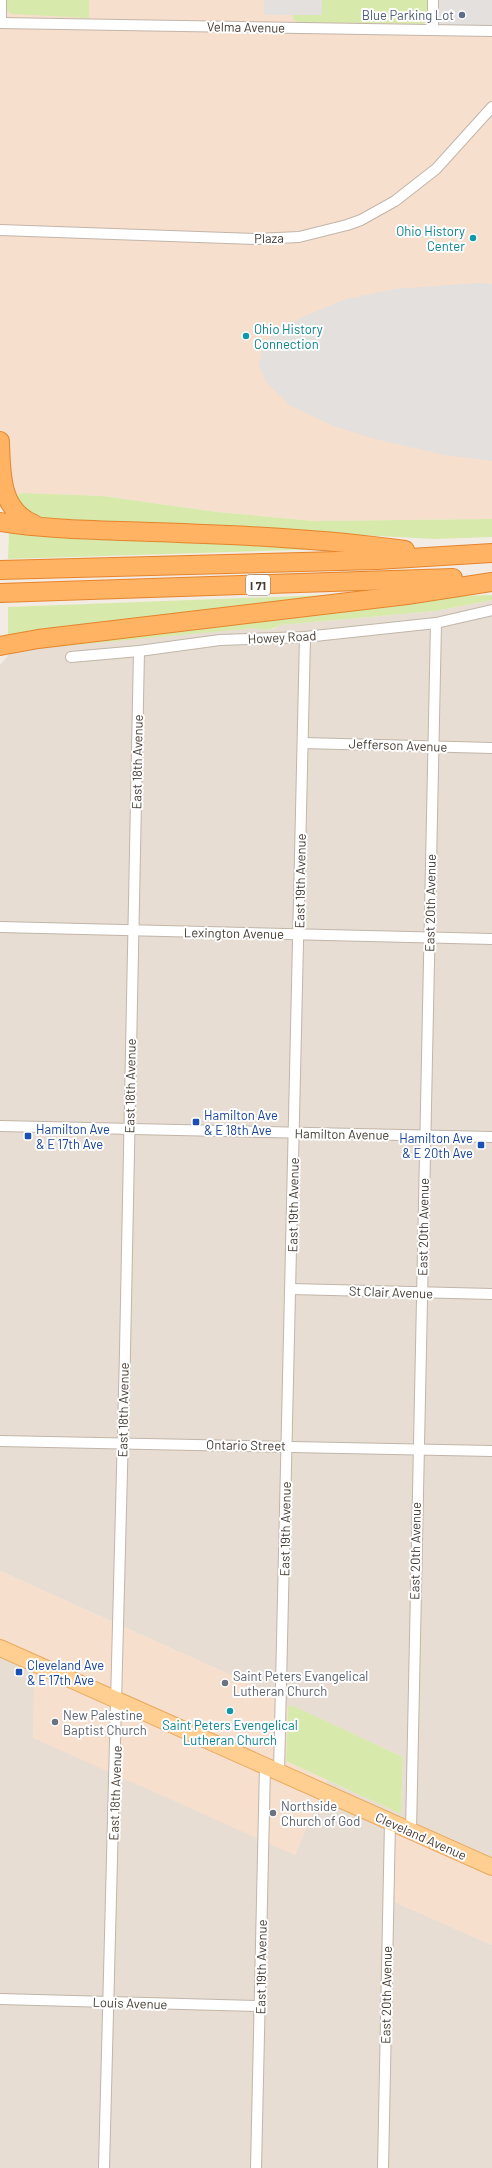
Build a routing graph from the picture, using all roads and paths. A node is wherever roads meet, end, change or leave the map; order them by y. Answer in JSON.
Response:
{"nodes":[{"id":1,"x":0,"y":0,"type":"edge"},
{"id":2,"x":433,"y":0,"type":"edge"},
{"id":3,"x":0,"y":18,"type":"edge"},
{"id":4,"x":0,"y":24,"type":"edge"},
{"id":5,"x":432,"y":30,"type":"junction"},
{"id":6,"x":492,"y":31,"type":"edge"},
{"id":7,"x":492,"y":107,"type":"edge"},
{"id":8,"x":0,"y":230,"type":"edge"},
{"id":9,"x":0,"y":442,"type":"edge"},
{"id":10,"x":0,"y":522,"type":"edge"},
{"id":11,"x":44,"y":527,"type":"junction"},
{"id":12,"x":492,"y":553,"type":"edge"},
{"id":13,"x":437,"y":555,"type":"junction"},
{"id":14,"x":0,"y":570,"type":"edge"},
{"id":15,"x":492,"y":577,"type":"edge"},
{"id":16,"x":492,"y":582,"type":"edge"},
{"id":17,"x":0,"y":593,"type":"edge"},
{"id":18,"x":492,"y":610,"type":"edge"},
{"id":19,"x":436,"y":623,"type":"junction"},
{"id":20,"x":305,"y":637,"type":"junction"},
{"id":21,"x":0,"y":646,"type":"edge"},
{"id":22,"x":139,"y":651,"type":"junction"},
{"id":23,"x":71,"y":657,"type":"dead end"},
{"id":24,"x":303,"y":743,"type":"junction"},
{"id":25,"x":433,"y":747,"type":"junction"},
{"id":26,"x":492,"y":748,"type":"edge"},
{"id":27,"x":0,"y":927,"type":"edge"},
{"id":28,"x":133,"y":931,"type":"junction"},
{"id":29,"x":299,"y":934,"type":"junction"},
{"id":30,"x":429,"y":937,"type":"junction"},
{"id":31,"x":492,"y":939,"type":"edge"},
{"id":32,"x":0,"y":1126,"type":"edge"},
{"id":33,"x":129,"y":1130,"type":"junction"},
{"id":34,"x":294,"y":1133,"type":"junction"},
{"id":35,"x":424,"y":1136,"type":"junction"},
{"id":36,"x":492,"y":1137,"type":"edge"},
{"id":37,"x":291,"y":1289,"type":"junction"},
{"id":38,"x":421,"y":1293,"type":"junction"},
{"id":39,"x":492,"y":1294,"type":"edge"},
{"id":40,"x":0,"y":1441,"type":"edge"},
{"id":41,"x":122,"y":1442,"type":"junction"},
{"id":42,"x":287,"y":1446,"type":"junction"},
{"id":43,"x":418,"y":1449,"type":"junction"},
{"id":44,"x":492,"y":1451,"type":"edge"},
{"id":45,"x":0,"y":1648,"type":"edge"},
{"id":46,"x":117,"y":1700,"type":"junction"},
{"id":47,"x":272,"y":1769,"type":"junction"},
{"id":48,"x":390,"y":1822,"type":"junction"},
{"id":49,"x":411,"y":1831,"type":"junction"},
{"id":50,"x":492,"y":1867,"type":"edge"},
{"id":51,"x":0,"y":1999,"type":"edge"},
{"id":52,"x":109,"y":2002,"type":"junction"},
{"id":53,"x":260,"y":2006,"type":"junction"},
{"id":54,"x":104,"y":2168,"type":"edge"},
{"id":55,"x":256,"y":2168,"type":"edge"},
{"id":56,"x":383,"y":2168,"type":"edge"}],
"edges":[{"from":1,"to":3,"type":"street"},
{"from":2,"to":5,"type":"street"},
{"from":4,"to":5,"type":"street","name":"Velma Avenue"},
{"from":5,"to":6,"type":"street","name":"Velma Avenue"},
{"from":7,"to":8,"type":"street","name":"Plaza"},
{"from":9,"to":11,"type":"highway"},
{"from":10,"to":11,"type":"highway"},
{"from":11,"to":13,"type":"highway"},
{"from":12,"to":13,"type":"highway","number":"I 71"},
{"from":13,"to":14,"type":"highway","number":"I 71"},
{"from":15,"to":17,"type":"highway","number":"I 71"},
{"from":16,"to":21,"type":"highway"},
{"from":18,"to":19,"type":"street","name":"Howey Road"},
{"from":19,"to":20,"type":"street","name":"Howey Road"},
{"from":19,"to":25,"type":"street","name":"East 20th Avenue"},
{"from":20,"to":22,"type":"street","name":"Howey Road"},
{"from":20,"to":24,"type":"street","name":"East 19th Avenue"},
{"from":22,"to":23,"type":"street","name":"Howey Road"},
{"from":22,"to":28,"type":"street","name":"East 18th Avenue"},
{"from":24,"to":25,"type":"street","name":"Jefferson Avenue"},
{"from":24,"to":29,"type":"street","name":"East 19th Avenue"},
{"from":25,"to":26,"type":"street","name":"Jefferson Avenue"},
{"from":25,"to":30,"type":"street","name":"East 20th Avenue"},
{"from":27,"to":28,"type":"street","name":"Lexington Avenue"},
{"from":28,"to":29,"type":"street","name":"Lexington Avenue"},
{"from":28,"to":33,"type":"street","name":"East 18th Avenue"},
{"from":29,"to":30,"type":"street","name":"Lexington Avenue"},
{"from":29,"to":34,"type":"street","name":"East 19th Avenue"},
{"from":30,"to":31,"type":"street","name":"Lexington Avenue"},
{"from":30,"to":35,"type":"street","name":"East 20th Avenue"},
{"from":32,"to":33,"type":"street","name":"Hamilton Avenue"},
{"from":33,"to":34,"type":"street","name":"Hamilton Avenue"},
{"from":33,"to":41,"type":"street","name":"East 18th Avenue"},
{"from":34,"to":35,"type":"street","name":"Hamilton Avenue"},
{"from":34,"to":37,"type":"street","name":"East 19th Avenue"},
{"from":35,"to":36,"type":"street","name":"Hamilton Avenue"},
{"from":35,"to":38,"type":"street","name":"East 20th Avenue"},
{"from":37,"to":38,"type":"street","name":"St Clair Avenue"},
{"from":37,"to":42,"type":"street","name":"East 19th Avenue"},
{"from":38,"to":39,"type":"street","name":"St Clair Avenue"},
{"from":38,"to":43,"type":"street","name":"East 20th Avenue"},
{"from":40,"to":41,"type":"street","name":"Ontario Street"},
{"from":41,"to":42,"type":"street","name":"Ontario Street"},
{"from":41,"to":46,"type":"street","name":"East 18th Avenue"},
{"from":42,"to":43,"type":"street","name":"Ontario Street"},
{"from":42,"to":47,"type":"street","name":"East 19th Avenue"},
{"from":43,"to":44,"type":"street","name":"Ontario Street"},
{"from":43,"to":49,"type":"street","name":"East 20th Avenue"},
{"from":45,"to":46,"type":"main road","name":"Cleveland Avenue"},
{"from":46,"to":47,"type":"main road","name":"Cleveland Avenue"},
{"from":46,"to":52,"type":"street","name":"East 18th Avenue"},
{"from":47,"to":48,"type":"main road","name":"Cleveland Avenue"},
{"from":47,"to":53,"type":"street","name":"East 19th Avenue"},
{"from":48,"to":49,"type":"main road","name":"Cleveland Avenue"},
{"from":48,"to":56,"type":"street","name":"East 20th Avenue"},
{"from":49,"to":50,"type":"main road","name":"Cleveland Avenue"},
{"from":51,"to":52,"type":"street","name":"Louis Avenue"},
{"from":52,"to":53,"type":"street","name":"Louis Avenue"},
{"from":52,"to":54,"type":"street","name":"East 18th Avenue"},
{"from":53,"to":55,"type":"street","name":"East 19th Avenue"}]}
